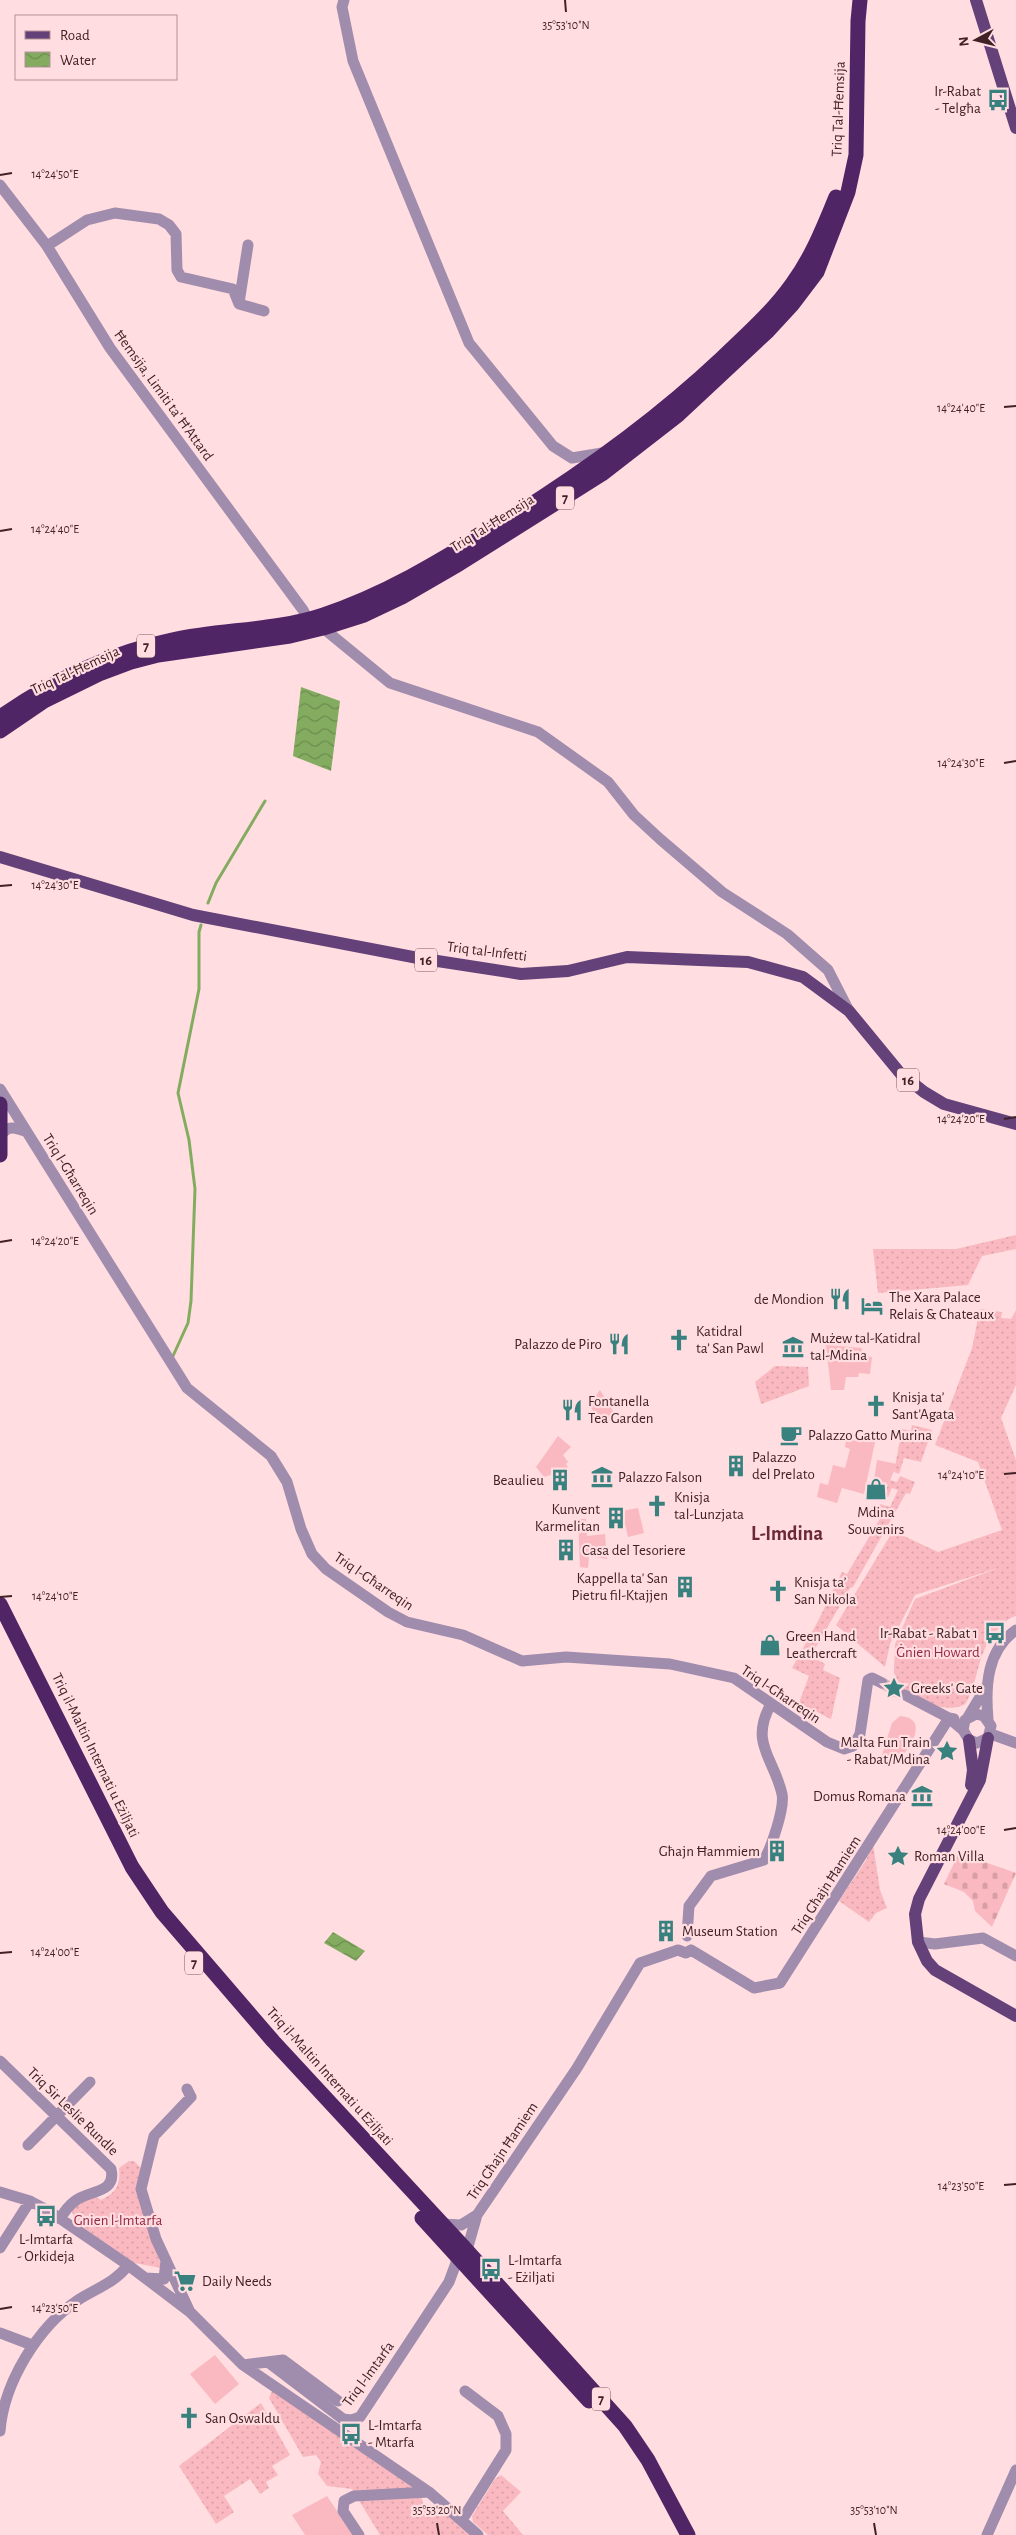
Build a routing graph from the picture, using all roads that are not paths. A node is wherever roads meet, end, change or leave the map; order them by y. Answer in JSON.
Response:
{"nodes":[{"id":1,"x":851,"y":0,"type":"edge"},
{"id":2,"x":860,"y":0,"type":"edge"},
{"id":3,"x":976,"y":0,"type":"edge"},
{"id":4,"x":343,"y":4,"type":"edge"},
{"id":5,"x":1014,"y":111,"type":"edge"},
{"id":6,"x":1016,"y":128,"type":"edge"},
{"id":7,"x":0,"y":185,"type":"edge"},
{"id":8,"x":248,"y":245,"type":"dead end"},
{"id":9,"x":47,"y":246,"type":"junction"},
{"id":10,"x":239,"y":304,"type":"junction"},
{"id":11,"x":264,"y":311,"type":"dead end"},
{"id":12,"x":609,"y":452,"type":"junction"},
{"id":13,"x":308,"y":620,"type":"junction"},
{"id":14,"x":323,"y":628,"type":"junction"},
{"id":15,"x":0,"y":717,"type":"edge"},
{"id":16,"x":0,"y":731,"type":"edge"},
{"id":17,"x":0,"y":857,"type":"edge"},
{"id":18,"x":848,"y":1011,"type":"junction"},
{"id":19,"x":0,"y":1089,"type":"edge"},
{"id":20,"x":0,"y":1104,"type":"edge"},
{"id":21,"x":1016,"y":1124,"type":"edge"},
{"id":22,"x":27,"y":1132,"type":"junction"},
{"id":23,"x":1,"y":1136,"type":"edge"},
{"id":24,"x":0,"y":1155,"type":"edge"},
{"id":25,"x":0,"y":1604,"type":"edge"},
{"id":26,"x":0,"y":1623,"type":"edge"},
{"id":27,"x":1016,"y":1630,"type":"edge"},
{"id":28,"x":882,"y":1683,"type":"dead end"},
{"id":29,"x":987,"y":1685,"type":"junction"},
{"id":30,"x":904,"y":1695,"type":"tunnel mouth"},
{"id":31,"x":771,"y":1704,"type":"junction"},
{"id":32,"x":949,"y":1718,"type":"junction"},
{"id":33,"x":988,"y":1719,"type":"junction"},
{"id":34,"x":966,"y":1727,"type":"junction"},
{"id":35,"x":989,"y":1736,"type":"junction"},
{"id":36,"x":1015,"y":1743,"type":"edge"},
{"id":37,"x":968,"y":1799,"type":"junction"},
{"id":38,"x":687,"y":1936,"type":"junction"},
{"id":39,"x":918,"y":1942,"type":"junction"},
{"id":40,"x":678,"y":1950,"type":"junction"},
{"id":41,"x":691,"y":1950,"type":"junction"},
{"id":42,"x":1016,"y":1956,"type":"edge"},
{"id":43,"x":1016,"y":2016,"type":"edge"},
{"id":44,"x":0,"y":2062,"type":"edge"},
{"id":45,"x":90,"y":2082,"type":"dead end"},
{"id":46,"x":187,"y":2089,"type":"dead end"},
{"id":47,"x":56,"y":2115,"type":"junction"},
{"id":48,"x":28,"y":2145,"type":"dead end"},
{"id":49,"x":0,"y":2192,"type":"edge"},
{"id":50,"x":30,"y":2201,"type":"junction"},
{"id":51,"x":477,"y":2215,"type":"junction"},
{"id":52,"x":60,"y":2219,"type":"junction"},
{"id":53,"x":442,"y":2224,"type":"junction"},
{"id":54,"x":0,"y":2248,"type":"edge"},
{"id":55,"x":461,"y":2252,"type":"junction"},
{"id":56,"x":166,"y":2260,"type":"junction"},
{"id":57,"x":128,"y":2265,"type":"junction"},
{"id":58,"x":145,"y":2278,"type":"junction"},
{"id":59,"x":175,"y":2280,"type":"junction"},
{"id":60,"x":164,"y":2293,"type":"junction"},
{"id":61,"x":190,"y":2312,"type":"junction"},
{"id":62,"x":0,"y":2334,"type":"edge"},
{"id":63,"x":32,"y":2345,"type":"junction"},
{"id":64,"x":268,"y":2362,"type":"junction"},
{"id":65,"x":243,"y":2366,"type":"junction"},
{"id":66,"x":465,"y":2391,"type":"dead end"},
{"id":67,"x":338,"y":2401,"type":"dead end"},
{"id":68,"x":0,"y":2431,"type":"edge"},
{"id":69,"x":1016,"y":2470,"type":"edge"},
{"id":70,"x":429,"y":2492,"type":"junction"},
{"id":71,"x":462,"y":2520,"type":"junction"},
{"id":72,"x":358,"y":2535,"type":"edge"},
{"id":73,"x":478,"y":2535,"type":"edge"},
{"id":74,"x":677,"y":2535,"type":"edge"},
{"id":75,"x":688,"y":2535,"type":"edge"},
{"id":76,"x":987,"y":2535,"type":"edge"}],
"edges":[{"from":1,"to":12,"type":"highway","name":"Triq Tal-Ħemsija","number":"7"},
{"from":2,"to":14,"type":"highway","name":"Triq Tal-Ħemsija","number":"7"},
{"from":3,"to":5,"type":"main road"},
{"from":4,"to":12,"type":"street"},
{"from":5,"to":6,"type":"main road"},
{"from":7,"to":9,"type":"street","name":"Ħemsija, Limiti ta' Ħ'Attard"},
{"from":8,"to":10,"type":"street"},
{"from":9,"to":10,"type":"street"},
{"from":9,"to":13,"type":"street","name":"Ħemsija, Limiti ta' Ħ'Attard"},
{"from":10,"to":11,"type":"street"},
{"from":12,"to":13,"type":"highway","name":"Triq Tal-Ħemsija","number":"7"},
{"from":13,"to":15,"type":"highway","name":"Triq Tal-Ħemsija","number":"7"},
{"from":14,"to":16,"type":"highway","name":"Triq Tal-Ħemsija","number":"7"},
{"from":14,"to":18,"type":"street"},
{"from":17,"to":18,"type":"main road","name":"Triq tal-Infetti","number":"16"},
{"from":18,"to":21,"type":"main road","name":"Triq tal-Infetti","number":"16"},
{"from":19,"to":22,"type":"street","name":"Triq l-Għarreqin"},
{"from":20,"to":23,"type":"highway"},
{"from":22,"to":23,"type":"street","name":"Triq l-Għarreqin"},
{"from":22,"to":31,"type":"street","name":"Triq l-Għarreqin"},
{"from":23,"to":24,"type":"highway"},
{"from":25,"to":53,"type":"highway","name":"Triq il-Maltin Internati u Eżiljati","number":"7"},
{"from":26,"to":55,"type":"highway","name":"Triq il-Maltin Internati u Eżiljati","number":"7"},
{"from":27,"to":29,"type":"street"},
{"from":28,"to":31,"type":"street","name":"Triq l-Għarreqin"},
{"from":29,"to":33,"type":"street"},
{"from":29,"to":34,"type":"street"},
{"from":30,"to":32,"type":"street"},
{"from":31,"to":38,"type":"street"},
{"from":32,"to":34,"type":"street"},
{"from":32,"to":41,"type":"street","name":"Triq Għajn Ħamiem"},
{"from":33,"to":34,"type":"street"},
{"from":33,"to":35,"type":"street"},
{"from":34,"to":35,"type":"street"},
{"from":34,"to":37,"type":"main road"},
{"from":35,"to":36,"type":"street"},
{"from":35,"to":37,"type":"main road"},
{"from":37,"to":39,"type":"main road"},
{"from":38,"to":40,"type":"street"},
{"from":38,"to":41,"type":"street"},
{"from":39,"to":42,"type":"street"},
{"from":39,"to":43,"type":"main road"},
{"from":40,"to":41,"type":"street"},
{"from":40,"to":51,"type":"street","name":"Triq Għajn Ħamiem"},
{"from":44,"to":47,"type":"street","name":"Triq Sir Leslie Rundle"},
{"from":45,"to":47,"type":"street"},
{"from":46,"to":56,"type":"street"},
{"from":47,"to":48,"type":"street"},
{"from":47,"to":52,"type":"street","name":"Triq Sir Leslie Rundle"},
{"from":49,"to":50,"type":"street"},
{"from":50,"to":52,"type":"street"},
{"from":50,"to":54,"type":"street"},
{"from":51,"to":53,"type":"street","name":"Triq Għajn Ħamiem"},
{"from":51,"to":55,"type":"street","name":"Triq Għajn Ħamiem"},
{"from":52,"to":57,"type":"street"},
{"from":53,"to":55,"type":"highway","name":"Triq il-Maltin Internati u Eżiljati","number":"7"},
{"from":55,"to":64,"type":"street","name":"Triq l-Imtarfa"},
{"from":55,"to":74,"type":"highway","name":"Triq il-Maltin Internati u Eżiljati","number":"7"},
{"from":55,"to":75,"type":"highway","name":"Triq il-Maltin Internati u Eżiljati","number":"7"},
{"from":56,"to":58,"type":"street"},
{"from":56,"to":59,"type":"street"},
{"from":57,"to":58,"type":"street"},
{"from":57,"to":63,"type":"street"},
{"from":58,"to":60,"type":"street"},
{"from":59,"to":60,"type":"street"},
{"from":59,"to":61,"type":"street"},
{"from":60,"to":61,"type":"street"},
{"from":61,"to":65,"type":"street"},
{"from":62,"to":63,"type":"street"},
{"from":63,"to":68,"type":"street"},
{"from":64,"to":65,"type":"street","name":"Triq l-Imtarfa"},
{"from":64,"to":67,"type":"street","name":"Triq l-Imtarfa"},
{"from":65,"to":70,"type":"street"},
{"from":66,"to":71,"type":"street"},
{"from":69,"to":76,"type":"street"},
{"from":70,"to":71,"type":"street"},
{"from":70,"to":72,"type":"street"},
{"from":71,"to":73,"type":"street"}]}
